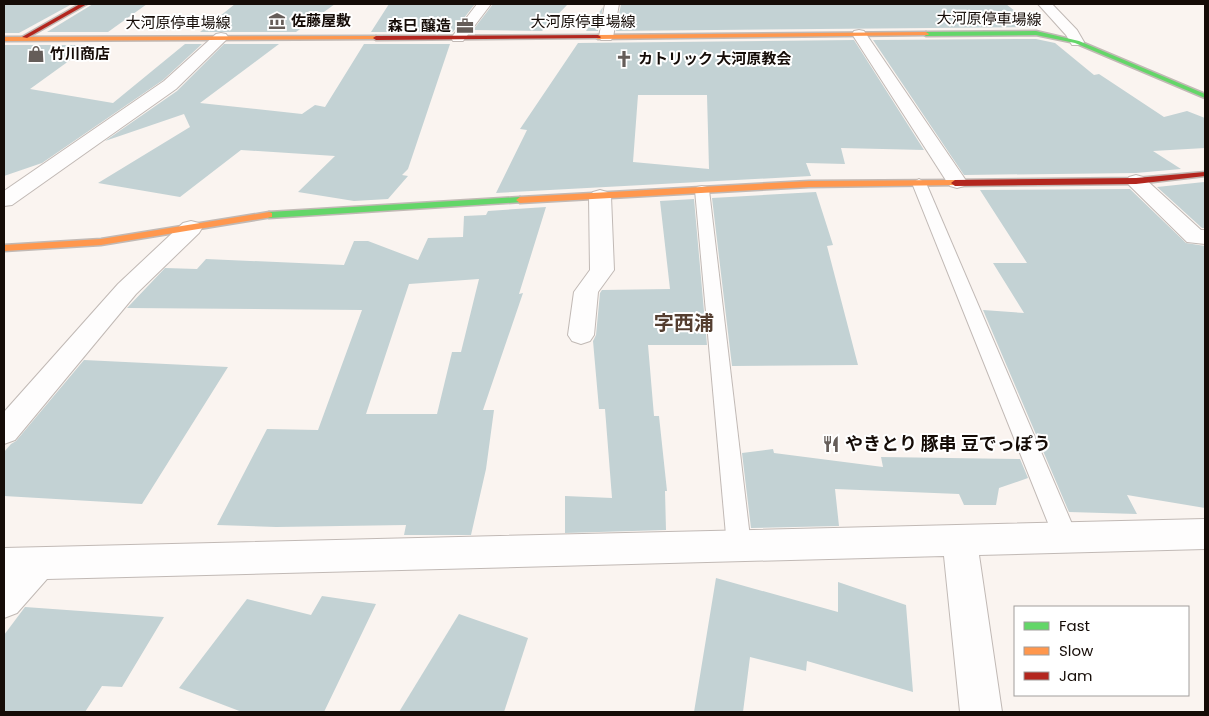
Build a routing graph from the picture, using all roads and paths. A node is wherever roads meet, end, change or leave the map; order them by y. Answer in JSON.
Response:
{"nodes":[{"id":1,"x":84,"y":4,"type":"edge"},
{"id":2,"x":484,"y":4,"type":"edge"},
{"id":3,"x":612,"y":4,"type":"edge"},
{"id":4,"x":1045,"y":4,"type":"edge"},
{"id":5,"x":859,"y":34,"type":"junction"},
{"id":6,"x":606,"y":36,"type":"junction"},
{"id":7,"x":221,"y":37,"type":"junction"},
{"id":8,"x":458,"y":38,"type":"junction"},
{"id":9,"x":4,"y":39,"type":"edge"},
{"id":10,"x":22,"y":39,"type":"junction"},
{"id":11,"x":1077,"y":42,"type":"junction"},
{"id":12,"x":4,"y":49,"type":"edge"},
{"id":13,"x":1205,"y":96,"type":"edge"},
{"id":14,"x":1205,"y":174,"type":"edge"},
{"id":15,"x":1136,"y":181,"type":"junction"},
{"id":16,"x":957,"y":182,"type":"junction"},
{"id":17,"x":919,"y":183,"type":"junction"},
{"id":18,"x":702,"y":190,"type":"junction"},
{"id":19,"x":600,"y":196,"type":"junction"},
{"id":20,"x":4,"y":200,"type":"edge"},
{"id":21,"x":192,"y":228,"type":"junction"},
{"id":22,"x":1205,"y":237,"type":"edge"},
{"id":23,"x":4,"y":248,"type":"edge"},
{"id":24,"x":581,"y":335,"type":"dead end"},
{"id":25,"x":4,"y":432,"type":"edge"},
{"id":26,"x":1205,"y":534,"type":"edge"},
{"id":27,"x":1066,"y":538,"type":"junction"},
{"id":28,"x":960,"y":541,"type":"junction"},
{"id":29,"x":739,"y":546,"type":"junction"},
{"id":30,"x":20,"y":564,"type":"edge"},
{"id":31,"x":4,"y":601,"type":"edge"},
{"id":32,"x":981,"y":712,"type":"edge"}],
"edges":[{"from":1,"to":10,"type":"main road"},
{"from":2,"to":8,"type":"street"},
{"from":3,"to":6,"type":"street"},
{"from":4,"to":11,"type":"street"},
{"from":5,"to":6,"type":"main road","name":"大河原停車場線"},
{"from":5,"to":11,"type":"main road","name":"大河原停車場線"},
{"from":5,"to":16,"type":"street"},
{"from":6,"to":8,"type":"main road","name":"大河原停車場線"},
{"from":7,"to":8,"type":"main road","name":"大河原停車場線"},
{"from":7,"to":10,"type":"main road","name":"大河原停車場線"},
{"from":7,"to":20,"type":"street"},
{"from":9,"to":10,"type":"main road","name":"大河原停車場線"},
{"from":10,"to":12,"type":"main road"},
{"from":11,"to":13,"type":"main road","name":"大河原停車場線"},
{"from":14,"to":15,"type":"main road"},
{"from":15,"to":16,"type":"main road"},
{"from":15,"to":22,"type":"street"},
{"from":16,"to":17,"type":"main road"},
{"from":17,"to":18,"type":"main road"},
{"from":17,"to":27,"type":"lane"},
{"from":18,"to":19,"type":"main road"},
{"from":18,"to":29,"type":"lane"},
{"from":19,"to":21,"type":"main road"},
{"from":19,"to":24,"type":"street"},
{"from":21,"to":23,"type":"main road"},
{"from":21,"to":25,"type":"street"},
{"from":26,"to":27,"type":"street"},
{"from":27,"to":28,"type":"street"},
{"from":28,"to":29,"type":"street"},
{"from":28,"to":32,"type":"street"},
{"from":29,"to":30,"type":"street"},
{"from":30,"to":31,"type":"street"}]}
